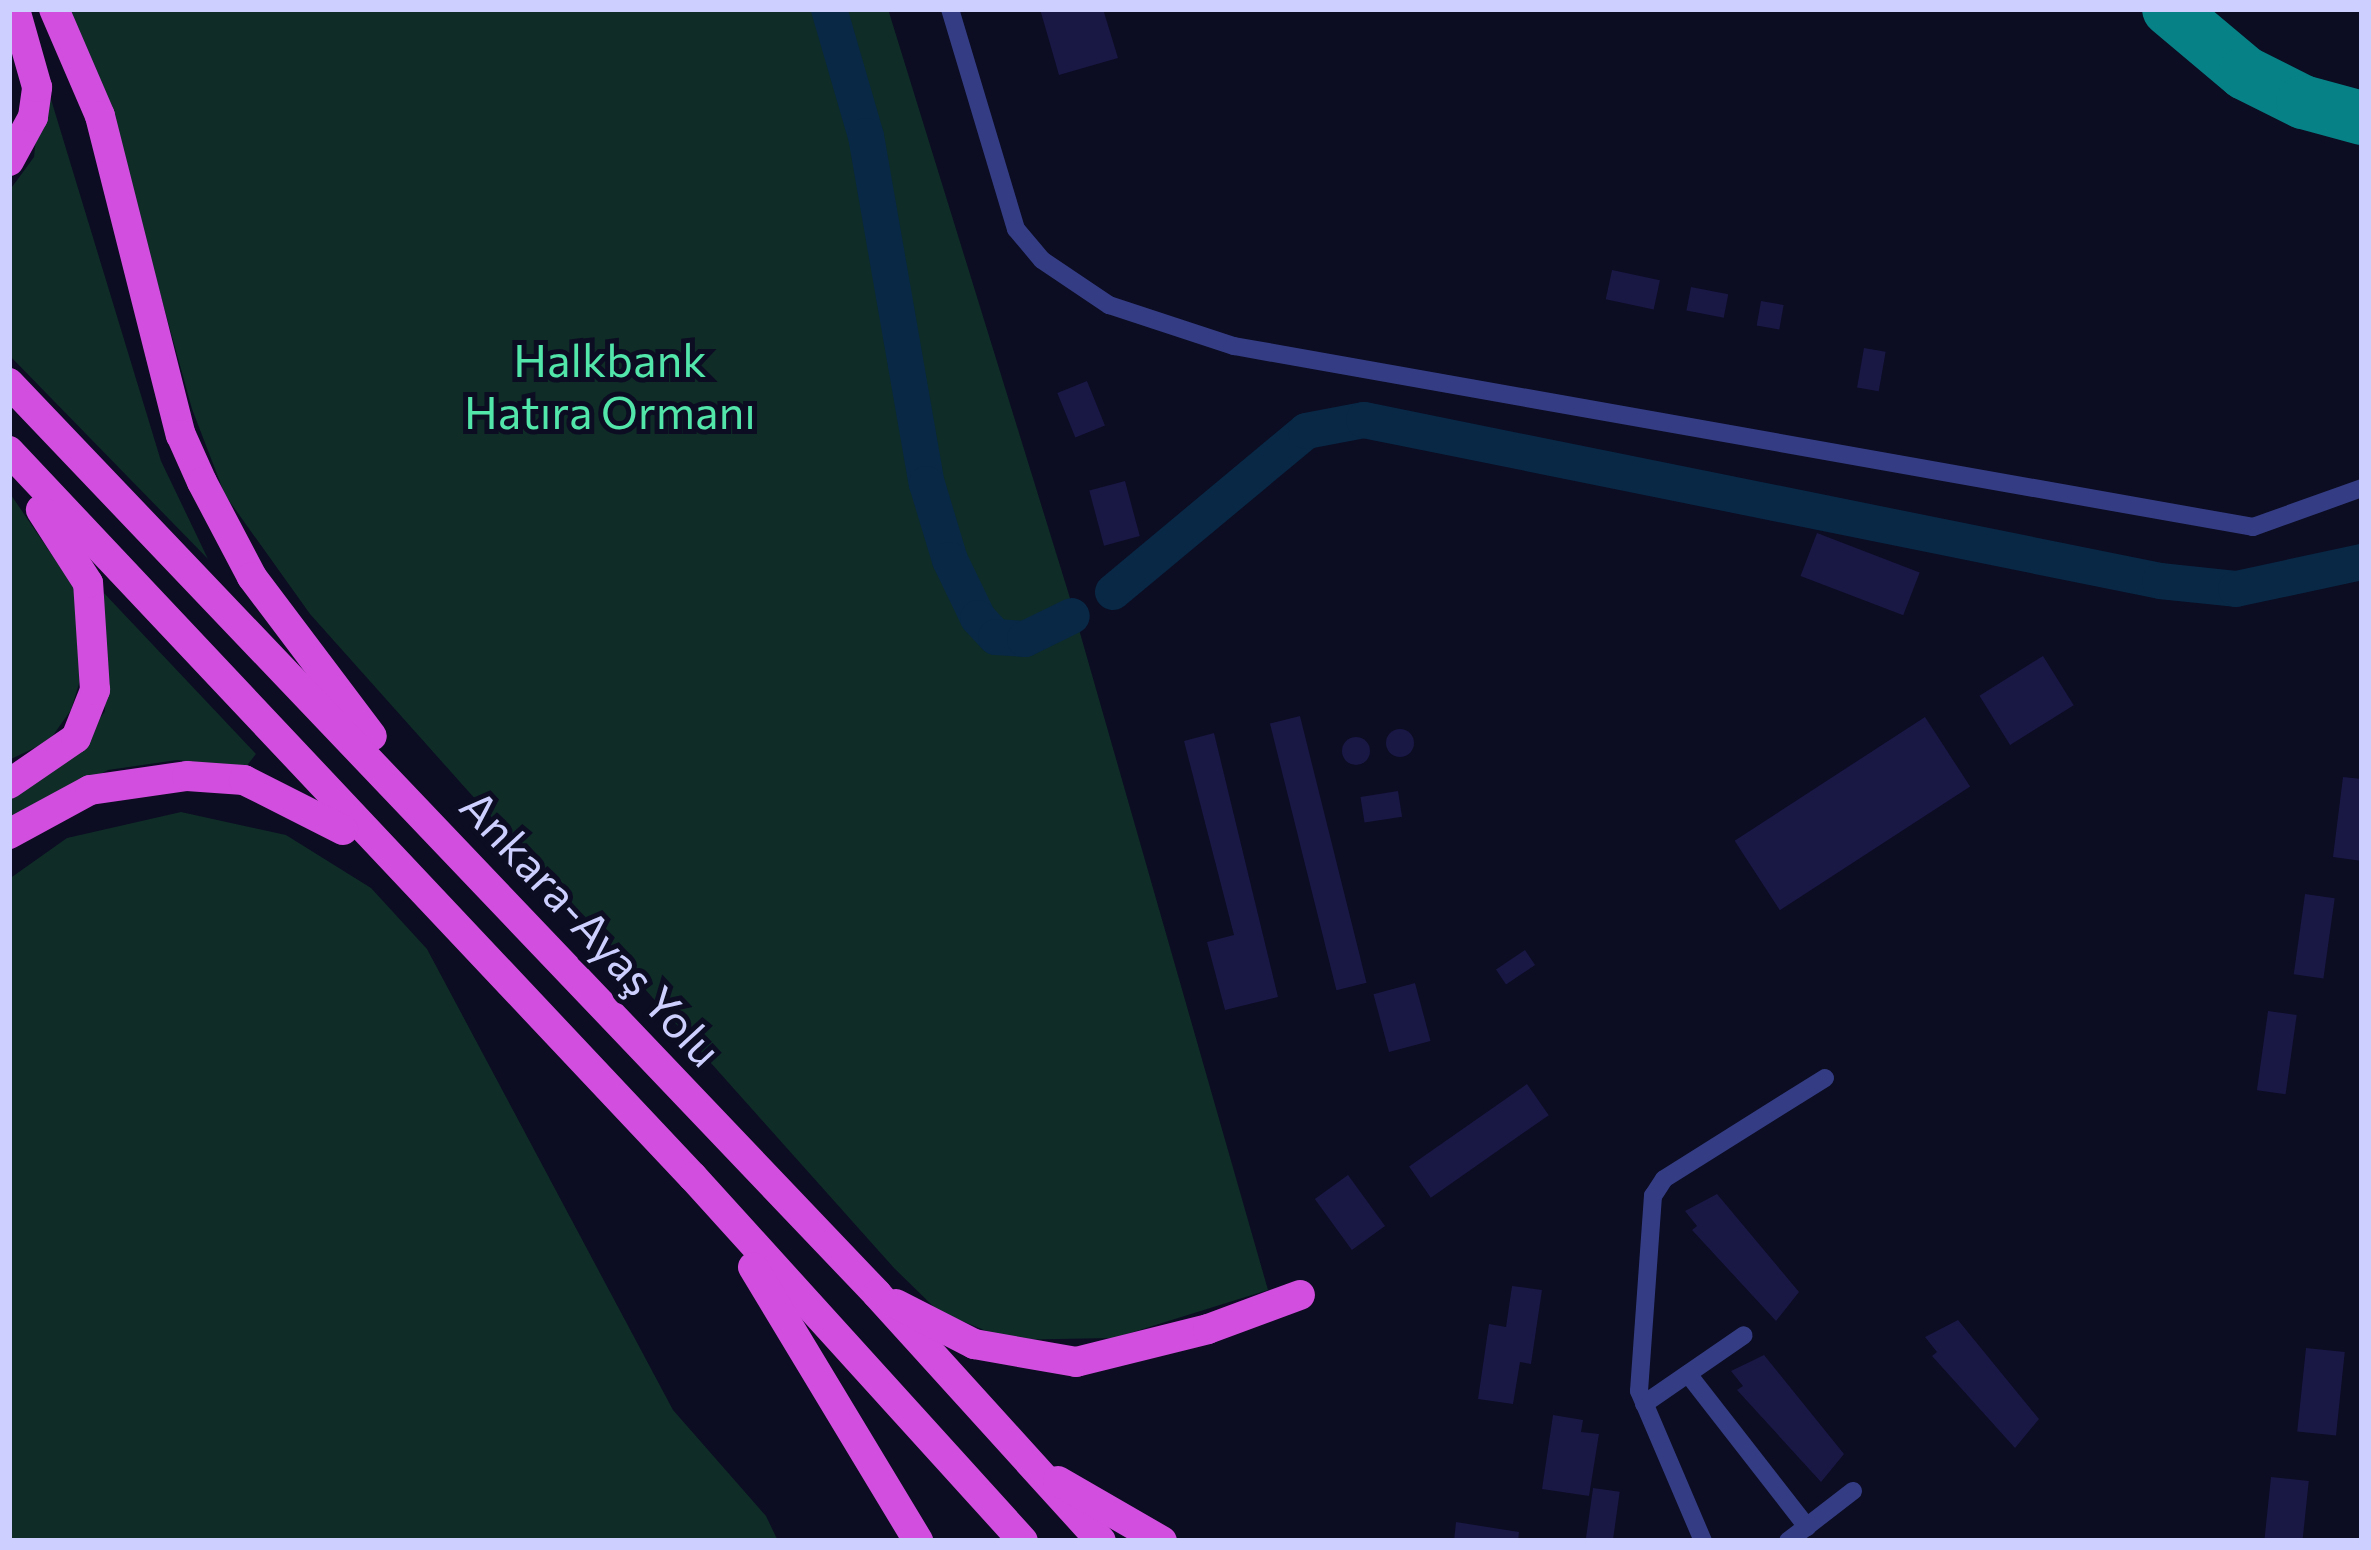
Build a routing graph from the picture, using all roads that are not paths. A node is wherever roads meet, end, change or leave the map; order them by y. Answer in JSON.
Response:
{"nodes":[{"id":1,"x":15,"y":9,"type":"edge"},
{"id":2,"x":54,"y":9,"type":"edge"},
{"id":3,"x":950,"y":9,"type":"edge"},
{"id":4,"x":9,"y":160,"type":"edge"},
{"id":5,"x":9,"y":383,"type":"edge"},
{"id":6,"x":9,"y":452,"type":"edge"},
{"id":7,"x":9,"y":474,"type":"edge"},
{"id":8,"x":2362,"y":488,"type":"edge"},
{"id":9,"x":9,"y":784,"type":"edge"},
{"id":10,"x":9,"y":834,"type":"edge"},
{"id":11,"x":415,"y":890,"type":"junction"},
{"id":12,"x":500,"y":894,"type":"junction"},
{"id":13,"x":1826,"y":1078,"type":"dead end"},
{"id":14,"x":693,"y":1177,"type":"junction"},
{"id":15,"x":878,"y":1294,"type":"junction"},
{"id":16,"x":1300,"y":1295,"type":"dead end"},
{"id":17,"x":1744,"y":1335,"type":"dead end"},
{"id":18,"x":1688,"y":1374,"type":"junction"},
{"id":19,"x":1644,"y":1404,"type":"junction"},
{"id":20,"x":1032,"y":1466,"type":"junction"},
{"id":21,"x":1853,"y":1492,"type":"dead end"},
{"id":22,"x":1807,"y":1527,"type":"junction"},
{"id":23,"x":1149,"y":1534,"type":"edge"},
{"id":24,"x":918,"y":1541,"type":"edge"},
{"id":25,"x":1023,"y":1541,"type":"edge"},
{"id":26,"x":1101,"y":1541,"type":"edge"},
{"id":27,"x":1703,"y":1541,"type":"edge"},
{"id":28,"x":1788,"y":1541,"type":"edge"}],
"edges":[{"from":1,"to":4,"type":"highway"},
{"from":2,"to":12,"type":"highway"},
{"from":3,"to":8,"type":"street"},
{"from":5,"to":12,"type":"highway","name":"Ankara-Ayaş Yolu"},
{"from":6,"to":11,"type":"highway"},
{"from":7,"to":9,"type":"highway"},
{"from":10,"to":11,"type":"highway"},
{"from":11,"to":14,"type":"highway"},
{"from":12,"to":15,"type":"highway","name":"Ankara-Ayaş Yolu"},
{"from":13,"to":19,"type":"street"},
{"from":14,"to":24,"type":"highway"},
{"from":14,"to":25,"type":"highway"},
{"from":15,"to":16,"type":"highway"},
{"from":15,"to":20,"type":"highway","name":"Ankara-Ayaş Yolu"},
{"from":17,"to":18,"type":"street"},
{"from":18,"to":19,"type":"street"},
{"from":18,"to":22,"type":"street"},
{"from":19,"to":27,"type":"street"},
{"from":20,"to":23,"type":"highway"},
{"from":20,"to":26,"type":"highway","name":"Ankara-Ayaş Yolu"},
{"from":21,"to":22,"type":"street"},
{"from":22,"to":28,"type":"street"}]}
